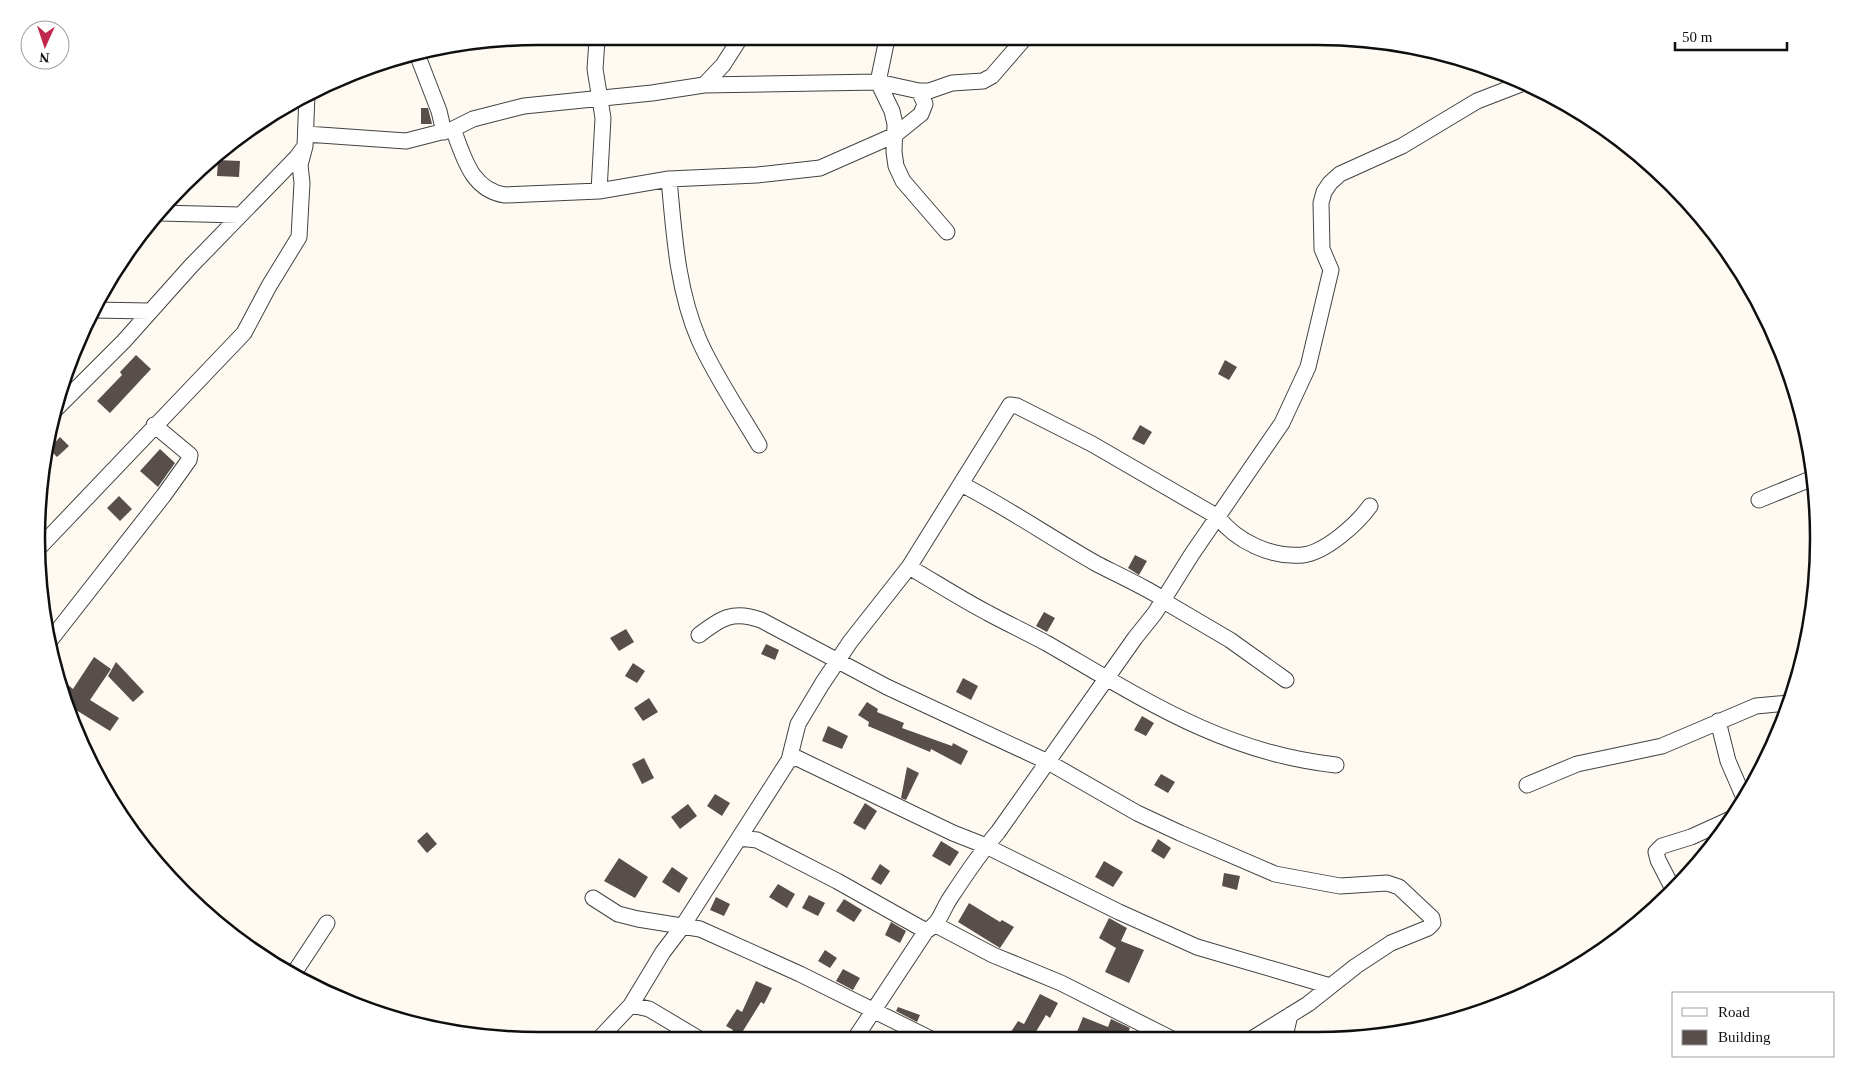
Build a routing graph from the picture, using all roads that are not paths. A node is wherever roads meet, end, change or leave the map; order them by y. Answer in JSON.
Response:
{"nodes":[{"id":1,"x":597,"y":45,"type":"edge"},
{"id":2,"x":736,"y":45,"type":"edge"},
{"id":3,"x":886,"y":45,"type":"edge"},
{"id":4,"x":1018,"y":45,"type":"edge"},
{"id":5,"x":419,"y":60,"type":"edge"},
{"id":6,"x":878,"y":82,"type":"junction"},
{"id":7,"x":704,"y":85,"type":"junction"},
{"id":8,"x":1514,"y":87,"type":"edge"},
{"id":9,"x":919,"y":92,"type":"junction"},
{"id":10,"x":600,"y":97,"type":"junction"},
{"id":11,"x":307,"y":103,"type":"edge"},
{"id":12,"x":448,"y":130,"type":"junction"},
{"id":13,"x":895,"y":135,"type":"junction"},
{"id":14,"x":306,"y":140,"type":"junction"},
{"id":15,"x":670,"y":179,"type":"junction"},
{"id":16,"x":600,"y":191,"type":"junction"},
{"id":17,"x":166,"y":214,"type":"edge"},
{"id":18,"x":240,"y":215,"type":"junction"},
{"id":19,"x":947,"y":232,"type":"dead end"},
{"id":20,"x":101,"y":310,"type":"edge"},
{"id":21,"x":150,"y":311,"type":"junction"},
{"id":22,"x":65,"y":400,"type":"edge"},
{"id":23,"x":154,"y":425,"type":"junction"},
{"id":24,"x":759,"y":445,"type":"dead end"},
{"id":25,"x":1807,"y":481,"type":"edge"},
{"id":26,"x":961,"y":484,"type":"junction"},
{"id":27,"x":1759,"y":500,"type":"dead end"},
{"id":28,"x":1370,"y":506,"type":"dead end"},
{"id":29,"x":1218,"y":517,"type":"junction"},
{"id":30,"x":45,"y":541,"type":"edge"},
{"id":31,"x":909,"y":567,"type":"junction"},
{"id":32,"x":1164,"y":598,"type":"junction"},
{"id":33,"x":54,"y":635,"type":"edge"},
{"id":34,"x":699,"y":635,"type":"dead end"},
{"id":35,"x":838,"y":660,"type":"junction"},
{"id":36,"x":1108,"y":678,"type":"junction"},
{"id":37,"x":1286,"y":680,"type":"dead end"},
{"id":38,"x":1781,"y":704,"type":"edge"},
{"id":39,"x":1718,"y":722,"type":"junction"},
{"id":40,"x":789,"y":760,"type":"junction"},
{"id":41,"x":1048,"y":762,"type":"junction"},
{"id":42,"x":1336,"y":765,"type":"dead end"},
{"id":43,"x":1527,"y":785,"type":"dead end"},
{"id":44,"x":1741,"y":790,"type":"edge"},
{"id":45,"x":1719,"y":824,"type":"edge"},
{"id":46,"x":739,"y":838,"type":"junction"},
{"id":47,"x":986,"y":846,"type":"junction"},
{"id":48,"x":1670,"y":882,"type":"edge"},
{"id":49,"x":593,"y":898,"type":"dead end"},
{"id":50,"x":328,"y":923,"type":"dead end"},
{"id":51,"x":682,"y":927,"type":"junction"},
{"id":52,"x":931,"y":928,"type":"junction"},
{"id":53,"x":297,"y":969,"type":"edge"},
{"id":54,"x":1330,"y":986,"type":"junction"},
{"id":55,"x":631,"y":1005,"type":"junction"},
{"id":56,"x":871,"y":1011,"type":"junction"},
{"id":57,"x":1290,"y":1015,"type":"junction"},
{"id":58,"x":606,"y":1032,"type":"edge"},
{"id":59,"x":689,"y":1032,"type":"edge"},
{"id":60,"x":859,"y":1032,"type":"edge"},
{"id":61,"x":916,"y":1032,"type":"edge"},
{"id":62,"x":1158,"y":1032,"type":"edge"},
{"id":63,"x":1263,"y":1032,"type":"edge"},
{"id":64,"x":1286,"y":1032,"type":"edge"}],
"edges":[{"from":1,"to":10,"type":"street"},
{"from":2,"to":7,"type":"street"},
{"from":3,"to":6,"type":"street"},
{"from":4,"to":9,"type":"street"},
{"from":5,"to":12,"type":"street"},
{"from":6,"to":7,"type":"street"},
{"from":6,"to":9,"type":"street"},
{"from":6,"to":13,"type":"street"},
{"from":7,"to":10,"type":"street"},
{"from":8,"to":29,"type":"street"},
{"from":9,"to":13,"type":"street"},
{"from":10,"to":12,"type":"street"},
{"from":10,"to":16,"type":"street"},
{"from":11,"to":14,"type":"street"},
{"from":12,"to":14,"type":"street"},
{"from":12,"to":16,"type":"street"},
{"from":13,"to":15,"type":"street"},
{"from":13,"to":19,"type":"street"},
{"from":14,"to":18,"type":"street"},
{"from":14,"to":23,"type":"street"},
{"from":15,"to":16,"type":"street"},
{"from":15,"to":24,"type":"street"},
{"from":17,"to":18,"type":"street"},
{"from":18,"to":21,"type":"street"},
{"from":20,"to":21,"type":"street"},
{"from":21,"to":22,"type":"street"},
{"from":23,"to":30,"type":"street"},
{"from":23,"to":33,"type":"street"},
{"from":25,"to":27,"type":"street"},
{"from":26,"to":29,"type":"street"},
{"from":26,"to":31,"type":"street"},
{"from":26,"to":32,"type":"street"},
{"from":28,"to":29,"type":"street"},
{"from":29,"to":32,"type":"street"},
{"from":31,"to":35,"type":"street"},
{"from":31,"to":36,"type":"street"},
{"from":32,"to":36,"type":"street"},
{"from":32,"to":37,"type":"street"},
{"from":34,"to":35,"type":"street"},
{"from":35,"to":40,"type":"street"},
{"from":35,"to":41,"type":"street"},
{"from":36,"to":41,"type":"street"},
{"from":36,"to":42,"type":"street"},
{"from":38,"to":39,"type":"street"},
{"from":39,"to":43,"type":"street"},
{"from":39,"to":44,"type":"street"},
{"from":40,"to":46,"type":"street"},
{"from":40,"to":47,"type":"street"},
{"from":41,"to":47,"type":"street"},
{"from":41,"to":54,"type":"street"},
{"from":45,"to":48,"type":"street"},
{"from":46,"to":51,"type":"street"},
{"from":46,"to":52,"type":"street"},
{"from":47,"to":52,"type":"street"},
{"from":47,"to":54,"type":"street"},
{"from":49,"to":51,"type":"street"},
{"from":50,"to":53,"type":"street"},
{"from":51,"to":55,"type":"street"},
{"from":51,"to":56,"type":"street"},
{"from":52,"to":56,"type":"street"},
{"from":52,"to":62,"type":"street"},
{"from":54,"to":57,"type":"street"},
{"from":55,"to":58,"type":"street"},
{"from":55,"to":59,"type":"street"},
{"from":56,"to":60,"type":"street"},
{"from":56,"to":61,"type":"street"},
{"from":57,"to":63,"type":"street"},
{"from":57,"to":64,"type":"street"}]}
